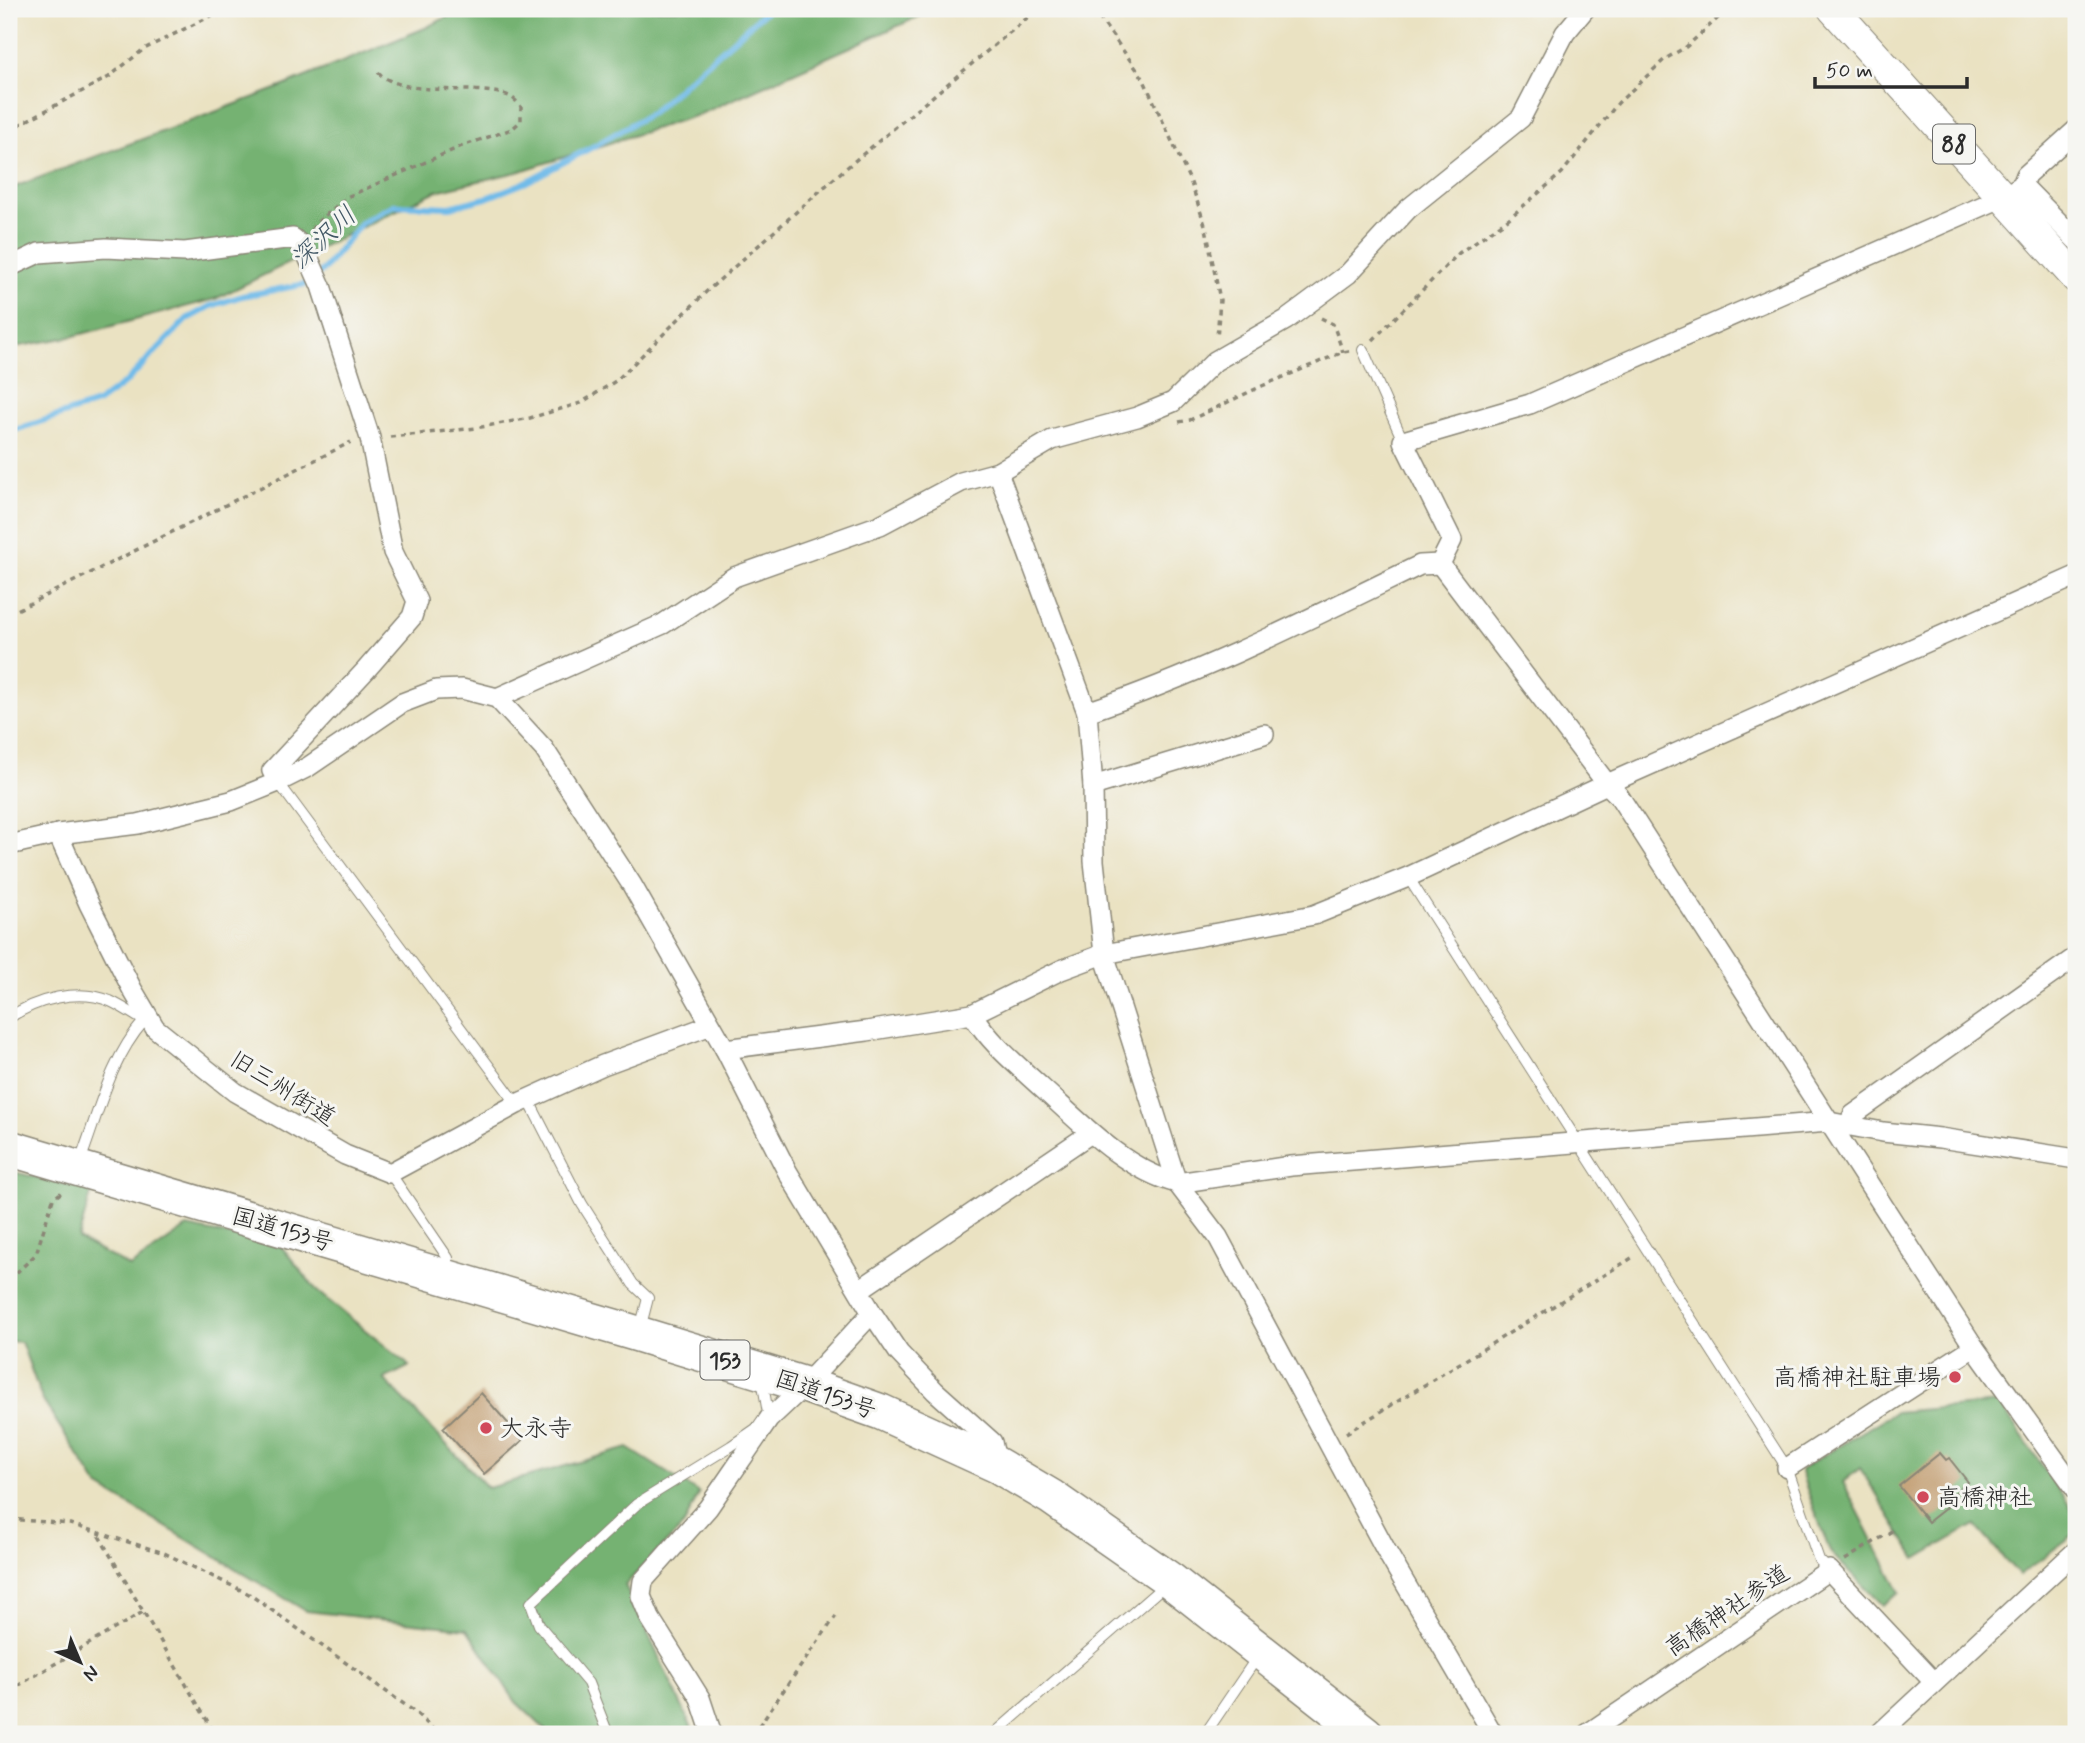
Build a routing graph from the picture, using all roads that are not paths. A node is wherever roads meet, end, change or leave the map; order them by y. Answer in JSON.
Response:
{"nodes":[{"id":1,"x":1585,"y":9,"type":"edge"},
{"id":2,"x":1833,"y":9,"type":"edge"},
{"id":3,"x":2076,"y":130,"type":"edge"},
{"id":4,"x":2012,"y":191,"type":"junction"},
{"id":5,"x":2076,"y":240,"type":"edge"},
{"id":6,"x":9,"y":267,"type":"edge"},
{"id":7,"x":2076,"y":278,"type":"edge"},
{"id":8,"x":1363,"y":350,"type":"road end"},
{"id":9,"x":1403,"y":441,"type":"junction"},
{"id":10,"x":998,"y":472,"type":"junction"},
{"id":11,"x":1440,"y":564,"type":"junction"},
{"id":12,"x":2076,"y":576,"type":"edge"},
{"id":13,"x":497,"y":698,"type":"junction"},
{"id":14,"x":1087,"y":712,"type":"junction"},
{"id":15,"x":1264,"y":734,"type":"dead end"},
{"id":16,"x":278,"y":782,"type":"junction"},
{"id":17,"x":1607,"y":784,"type":"junction"},
{"id":18,"x":1093,"y":786,"type":"junction"},
{"id":19,"x":58,"y":834,"type":"junction"},
{"id":20,"x":9,"y":845,"type":"edge"},
{"id":21,"x":1408,"y":877,"type":"junction"},
{"id":22,"x":1104,"y":954,"type":"junction"},
{"id":23,"x":2076,"y":957,"type":"edge"},
{"id":24,"x":972,"y":1014,"type":"junction"},
{"id":25,"x":9,"y":1018,"type":"edge"},
{"id":26,"x":150,"y":1024,"type":"junction"},
{"id":27,"x":711,"y":1025,"type":"junction"},
{"id":28,"x":725,"y":1049,"type":"junction"},
{"id":29,"x":523,"y":1101,"type":"junction"},
{"id":30,"x":1839,"y":1124,"type":"junction"},
{"id":31,"x":1091,"y":1133,"type":"junction"},
{"id":32,"x":1577,"y":1141,"type":"junction"},
{"id":33,"x":9,"y":1148,"type":"edge"},
{"id":34,"x":2076,"y":1159,"type":"edge"},
{"id":35,"x":390,"y":1173,"type":"junction"},
{"id":36,"x":70,"y":1180,"type":"junction"},
{"id":37,"x":1177,"y":1183,"type":"junction"},
{"id":38,"x":445,"y":1276,"type":"junction"},
{"id":39,"x":859,"y":1290,"type":"junction"},
{"id":40,"x":872,"y":1313,"type":"junction"},
{"id":41,"x":638,"y":1334,"type":"junction"},
{"id":42,"x":1974,"y":1347,"type":"junction"},
{"id":43,"x":762,"y":1372,"type":"junction"},
{"id":44,"x":805,"y":1385,"type":"junction"},
{"id":45,"x":769,"y":1419,"type":"junction"},
{"id":46,"x":997,"y":1465,"type":"junction"},
{"id":47,"x":1787,"y":1468,"type":"junction"},
{"id":48,"x":2076,"y":1489,"type":"edge"},
{"id":49,"x":2076,"y":1551,"type":"edge"},
{"id":50,"x":1829,"y":1570,"type":"junction"},
{"id":51,"x":1170,"y":1580,"type":"junction"},
{"id":52,"x":1261,"y":1652,"type":"junction"},
{"id":53,"x":1934,"y":1682,"type":"junction"},
{"id":54,"x":608,"y":1734,"type":"edge"},
{"id":55,"x":712,"y":1734,"type":"edge"},
{"id":56,"x":994,"y":1734,"type":"edge"},
{"id":57,"x":1205,"y":1734,"type":"edge"},
{"id":58,"x":1366,"y":1734,"type":"edge"},
{"id":59,"x":1493,"y":1734,"type":"edge"},
{"id":60,"x":1587,"y":1734,"type":"edge"},
{"id":61,"x":1879,"y":1734,"type":"edge"}],
"edges":[{"from":1,"to":10,"type":"street"},
{"from":2,"to":4,"type":"main road","number":"88"},
{"from":3,"to":4,"type":"street"},
{"from":4,"to":5,"type":"street"},
{"from":4,"to":7,"type":"main road","number":"88"},
{"from":4,"to":9,"type":"street"},
{"from":6,"to":16,"type":"street"},
{"from":8,"to":9,"type":"lane"},
{"from":9,"to":11,"type":"street"},
{"from":10,"to":13,"type":"street"},
{"from":10,"to":14,"type":"street"},
{"from":11,"to":14,"type":"street"},
{"from":11,"to":17,"type":"street"},
{"from":12,"to":17,"type":"street"},
{"from":13,"to":16,"type":"street"},
{"from":13,"to":27,"type":"street"},
{"from":14,"to":18,"type":"street"},
{"from":15,"to":18,"type":"street"},
{"from":16,"to":19,"type":"street"},
{"from":16,"to":29,"type":"lane"},
{"from":17,"to":21,"type":"street"},
{"from":17,"to":30,"type":"street"},
{"from":18,"to":22,"type":"street"},
{"from":19,"to":20,"type":"street"},
{"from":19,"to":26,"type":"street"},
{"from":21,"to":22,"type":"street"},
{"from":21,"to":32,"type":"lane"},
{"from":22,"to":24,"type":"street"},
{"from":22,"to":37,"type":"street"},
{"from":23,"to":30,"type":"street"},
{"from":24,"to":28,"type":"street"},
{"from":24,"to":31,"type":"street"},
{"from":25,"to":26,"type":"lane","name":"旧三州街道"},
{"from":26,"to":35,"type":"street","name":"旧三州街道"},
{"from":26,"to":36,"type":"lane"},
{"from":27,"to":28,"type":"street"},
{"from":27,"to":29,"type":"street"},
{"from":28,"to":39,"type":"street"},
{"from":29,"to":35,"type":"street"},
{"from":29,"to":41,"type":"lane"},
{"from":30,"to":32,"type":"street"},
{"from":30,"to":34,"type":"street"},
{"from":30,"to":42,"type":"street"},
{"from":31,"to":37,"type":"street"},
{"from":31,"to":39,"type":"street"},
{"from":32,"to":37,"type":"street"},
{"from":32,"to":47,"type":"lane"},
{"from":33,"to":36,"type":"highway","name":"国道153号","number":"153"},
{"from":35,"to":38,"type":"lane"},
{"from":36,"to":38,"type":"highway","name":"国道153号","number":"153"},
{"from":37,"to":59,"type":"street"},
{"from":38,"to":41,"type":"highway","name":"国道153号","number":"153"},
{"from":39,"to":40,"type":"street"},
{"from":40,"to":44,"type":"street"},
{"from":40,"to":46,"type":"street"},
{"from":41,"to":43,"type":"highway","name":"国道153号","number":"153"},
{"from":42,"to":47,"type":"street"},
{"from":42,"to":48,"type":"street"},
{"from":43,"to":44,"type":"highway","name":"国道153号","number":"153"},
{"from":43,"to":45,"type":"lane"},
{"from":44,"to":45,"type":"street"},
{"from":44,"to":46,"type":"highway","name":"国道153号","number":"153"},
{"from":45,"to":54,"type":"lane"},
{"from":45,"to":55,"type":"street"},
{"from":46,"to":51,"type":"highway","name":"国道153号","number":"153"},
{"from":47,"to":50,"type":"lane"},
{"from":49,"to":53,"type":"street"},
{"from":50,"to":53,"type":"street"},
{"from":50,"to":60,"type":"street","name":"高橋神社参道"},
{"from":51,"to":52,"type":"highway","name":"国道153号","number":"153"},
{"from":51,"to":56,"type":"lane"},
{"from":52,"to":57,"type":"lane"},
{"from":52,"to":58,"type":"highway","name":"国道153号","number":"153"},
{"from":53,"to":61,"type":"street"}]}
